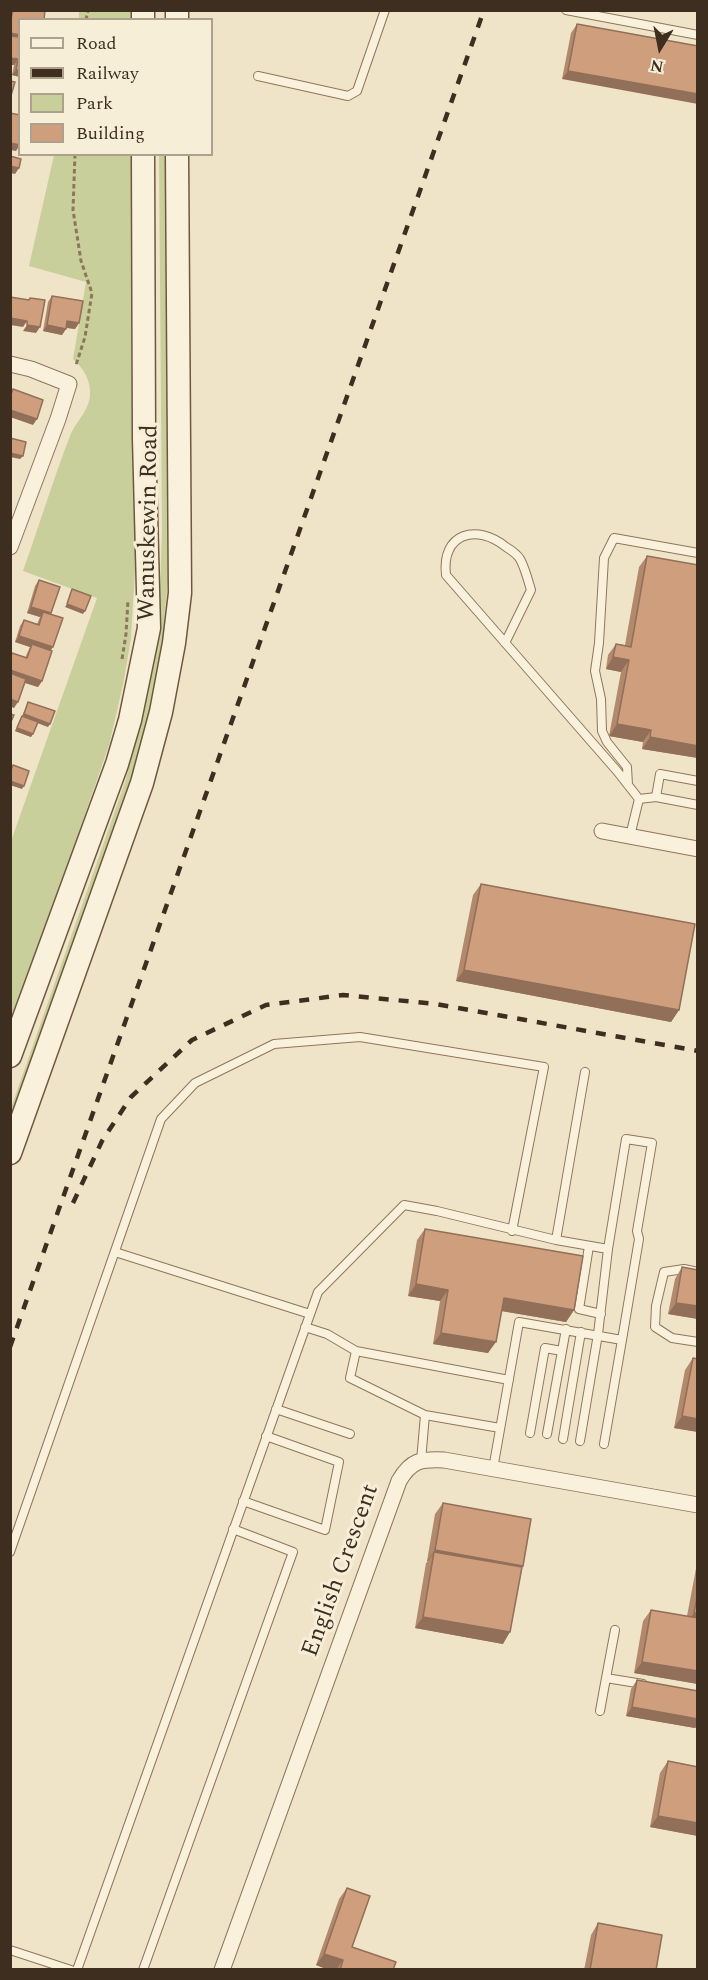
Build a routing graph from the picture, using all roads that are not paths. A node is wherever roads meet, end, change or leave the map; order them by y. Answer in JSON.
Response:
{"nodes":[{"id":1,"x":385,"y":10,"type":"edge"},
{"id":2,"x":566,"y":10,"type":"edge"},
{"id":3,"x":698,"y":35,"type":"edge"},
{"id":4,"x":258,"y":76,"type":"dead end"},
{"id":5,"x":144,"y":156,"type":"edge"},
{"id":6,"x":177,"y":156,"type":"edge"},
{"id":7,"x":10,"y":364,"type":"edge"},
{"id":8,"x":10,"y":547,"type":"edge"},
{"id":9,"x":698,"y":553,"type":"edge"},
{"id":10,"x":505,"y":643,"type":"junction"},
{"id":11,"x":698,"y":781,"type":"edge"},
{"id":12,"x":628,"y":785,"type":"junction"},
{"id":13,"x":656,"y":797,"type":"junction"},
{"id":14,"x":639,"y":799,"type":"junction"},
{"id":15,"x":698,"y":805,"type":"edge"},
{"id":16,"x":602,"y":831,"type":"dead end"},
{"id":17,"x":630,"y":836,"type":"junction"},
{"id":18,"x":698,"y":849,"type":"edge"},
{"id":19,"x":10,"y":1056,"type":"edge"},
{"id":20,"x":585,"y":1072,"type":"dead end"},
{"id":21,"x":10,"y":1153,"type":"edge"},
{"id":22,"x":512,"y":1231,"type":"junction"},
{"id":23,"x":556,"y":1240,"type":"junction"},
{"id":24,"x":589,"y":1245,"type":"junction"},
{"id":25,"x":608,"y":1249,"type":"junction"},
{"id":26,"x":115,"y":1252,"type":"junction"},
{"id":27,"x":698,"y":1272,"type":"edge"},
{"id":28,"x":310,"y":1314,"type":"junction"},
{"id":29,"x":600,"y":1314,"type":"junction"},
{"id":30,"x":305,"y":1327,"type":"junction"},
{"id":31,"x":566,"y":1329,"type":"junction"},
{"id":32,"x":581,"y":1332,"type":"junction"},
{"id":33,"x":598,"y":1335,"type":"junction"},
{"id":34,"x":622,"y":1340,"type":"junction"},
{"id":35,"x":698,"y":1342,"type":"edge"},
{"id":36,"x":356,"y":1351,"type":"junction"},
{"id":37,"x":562,"y":1351,"type":"junction"},
{"id":38,"x":509,"y":1380,"type":"junction"},
{"id":39,"x":276,"y":1409,"type":"junction"},
{"id":40,"x":425,"y":1415,"type":"junction"},
{"id":41,"x":500,"y":1428,"type":"junction"},
{"id":42,"x":530,"y":1433,"type":"dead end"},
{"id":43,"x":350,"y":1434,"type":"dead end"},
{"id":44,"x":547,"y":1434,"type":"dead end"},
{"id":45,"x":266,"y":1436,"type":"junction"},
{"id":46,"x":563,"y":1439,"type":"dead end"},
{"id":47,"x":580,"y":1442,"type":"dead end"},
{"id":48,"x":604,"y":1444,"type":"dead end"},
{"id":49,"x":422,"y":1461,"type":"junction"},
{"id":50,"x":493,"y":1469,"type":"junction"},
{"id":51,"x":243,"y":1501,"type":"junction"},
{"id":52,"x":698,"y":1505,"type":"edge"},
{"id":53,"x":233,"y":1529,"type":"junction"},
{"id":54,"x":10,"y":1552,"type":"edge"},
{"id":55,"x":615,"y":1630,"type":"dead end"},
{"id":56,"x":606,"y":1678,"type":"junction"},
{"id":57,"x":652,"y":1686,"type":"edge"},
{"id":58,"x":600,"y":1712,"type":"dead end"},
{"id":59,"x":10,"y":1950,"type":"edge"},
{"id":60,"x":71,"y":1970,"type":"edge"},
{"id":61,"x":77,"y":1970,"type":"edge"},
{"id":62,"x":143,"y":1970,"type":"edge"},
{"id":63,"x":222,"y":1970,"type":"edge"}],
"edges":[{"from":1,"to":4,"type":"lane"},
{"from":2,"to":3,"type":"lane"},
{"from":5,"to":19,"type":"main road","name":"Wanuskewin Road"},
{"from":6,"to":21,"type":"main road","name":"Wanuskewin Road"},
{"from":7,"to":8,"type":"street"},
{"from":9,"to":12,"type":"lane"},
{"from":10,"to":10,"type":"lane"},
{"from":10,"to":12,"type":"lane"},
{"from":11,"to":13,"type":"lane"},
{"from":12,"to":14,"type":"lane"},
{"from":13,"to":14,"type":"lane"},
{"from":13,"to":15,"type":"lane"},
{"from":14,"to":17,"type":"lane"},
{"from":16,"to":17,"type":"street"},
{"from":17,"to":18,"type":"street"},
{"from":20,"to":23,"type":"lane"},
{"from":22,"to":23,"type":"lane"},
{"from":22,"to":26,"type":"lane"},
{"from":22,"to":28,"type":"lane"},
{"from":23,"to":24,"type":"lane"},
{"from":24,"to":25,"type":"lane"},
{"from":24,"to":29,"type":"lane"},
{"from":25,"to":29,"type":"lane"},
{"from":25,"to":34,"type":"lane"},
{"from":26,"to":28,"type":"lane"},
{"from":26,"to":54,"type":"lane"},
{"from":27,"to":35,"type":"lane"},
{"from":28,"to":30,"type":"lane"},
{"from":29,"to":33,"type":"lane"},
{"from":30,"to":36,"type":"lane"},
{"from":30,"to":39,"type":"lane"},
{"from":31,"to":32,"type":"lane"},
{"from":31,"to":37,"type":"lane"},
{"from":31,"to":38,"type":"lane"},
{"from":32,"to":33,"type":"lane"},
{"from":32,"to":46,"type":"lane"},
{"from":33,"to":34,"type":"lane"},
{"from":33,"to":47,"type":"lane"},
{"from":34,"to":48,"type":"lane"},
{"from":36,"to":38,"type":"lane"},
{"from":36,"to":40,"type":"lane"},
{"from":37,"to":42,"type":"lane"},
{"from":37,"to":44,"type":"lane"},
{"from":38,"to":41,"type":"lane"},
{"from":39,"to":43,"type":"lane"},
{"from":39,"to":45,"type":"lane"},
{"from":40,"to":41,"type":"lane"},
{"from":40,"to":49,"type":"lane"},
{"from":41,"to":50,"type":"lane"},
{"from":45,"to":51,"type":"lane"},
{"from":45,"to":51,"type":"lane"},
{"from":49,"to":50,"type":"street"},
{"from":49,"to":63,"type":"street","name":"English Crescent"},
{"from":50,"to":52,"type":"street"},
{"from":51,"to":53,"type":"lane"},
{"from":53,"to":61,"type":"lane"},
{"from":53,"to":62,"type":"lane"},
{"from":55,"to":56,"type":"lane"},
{"from":56,"to":57,"type":"lane"},
{"from":56,"to":58,"type":"lane"},
{"from":59,"to":60,"type":"lane"}]}
